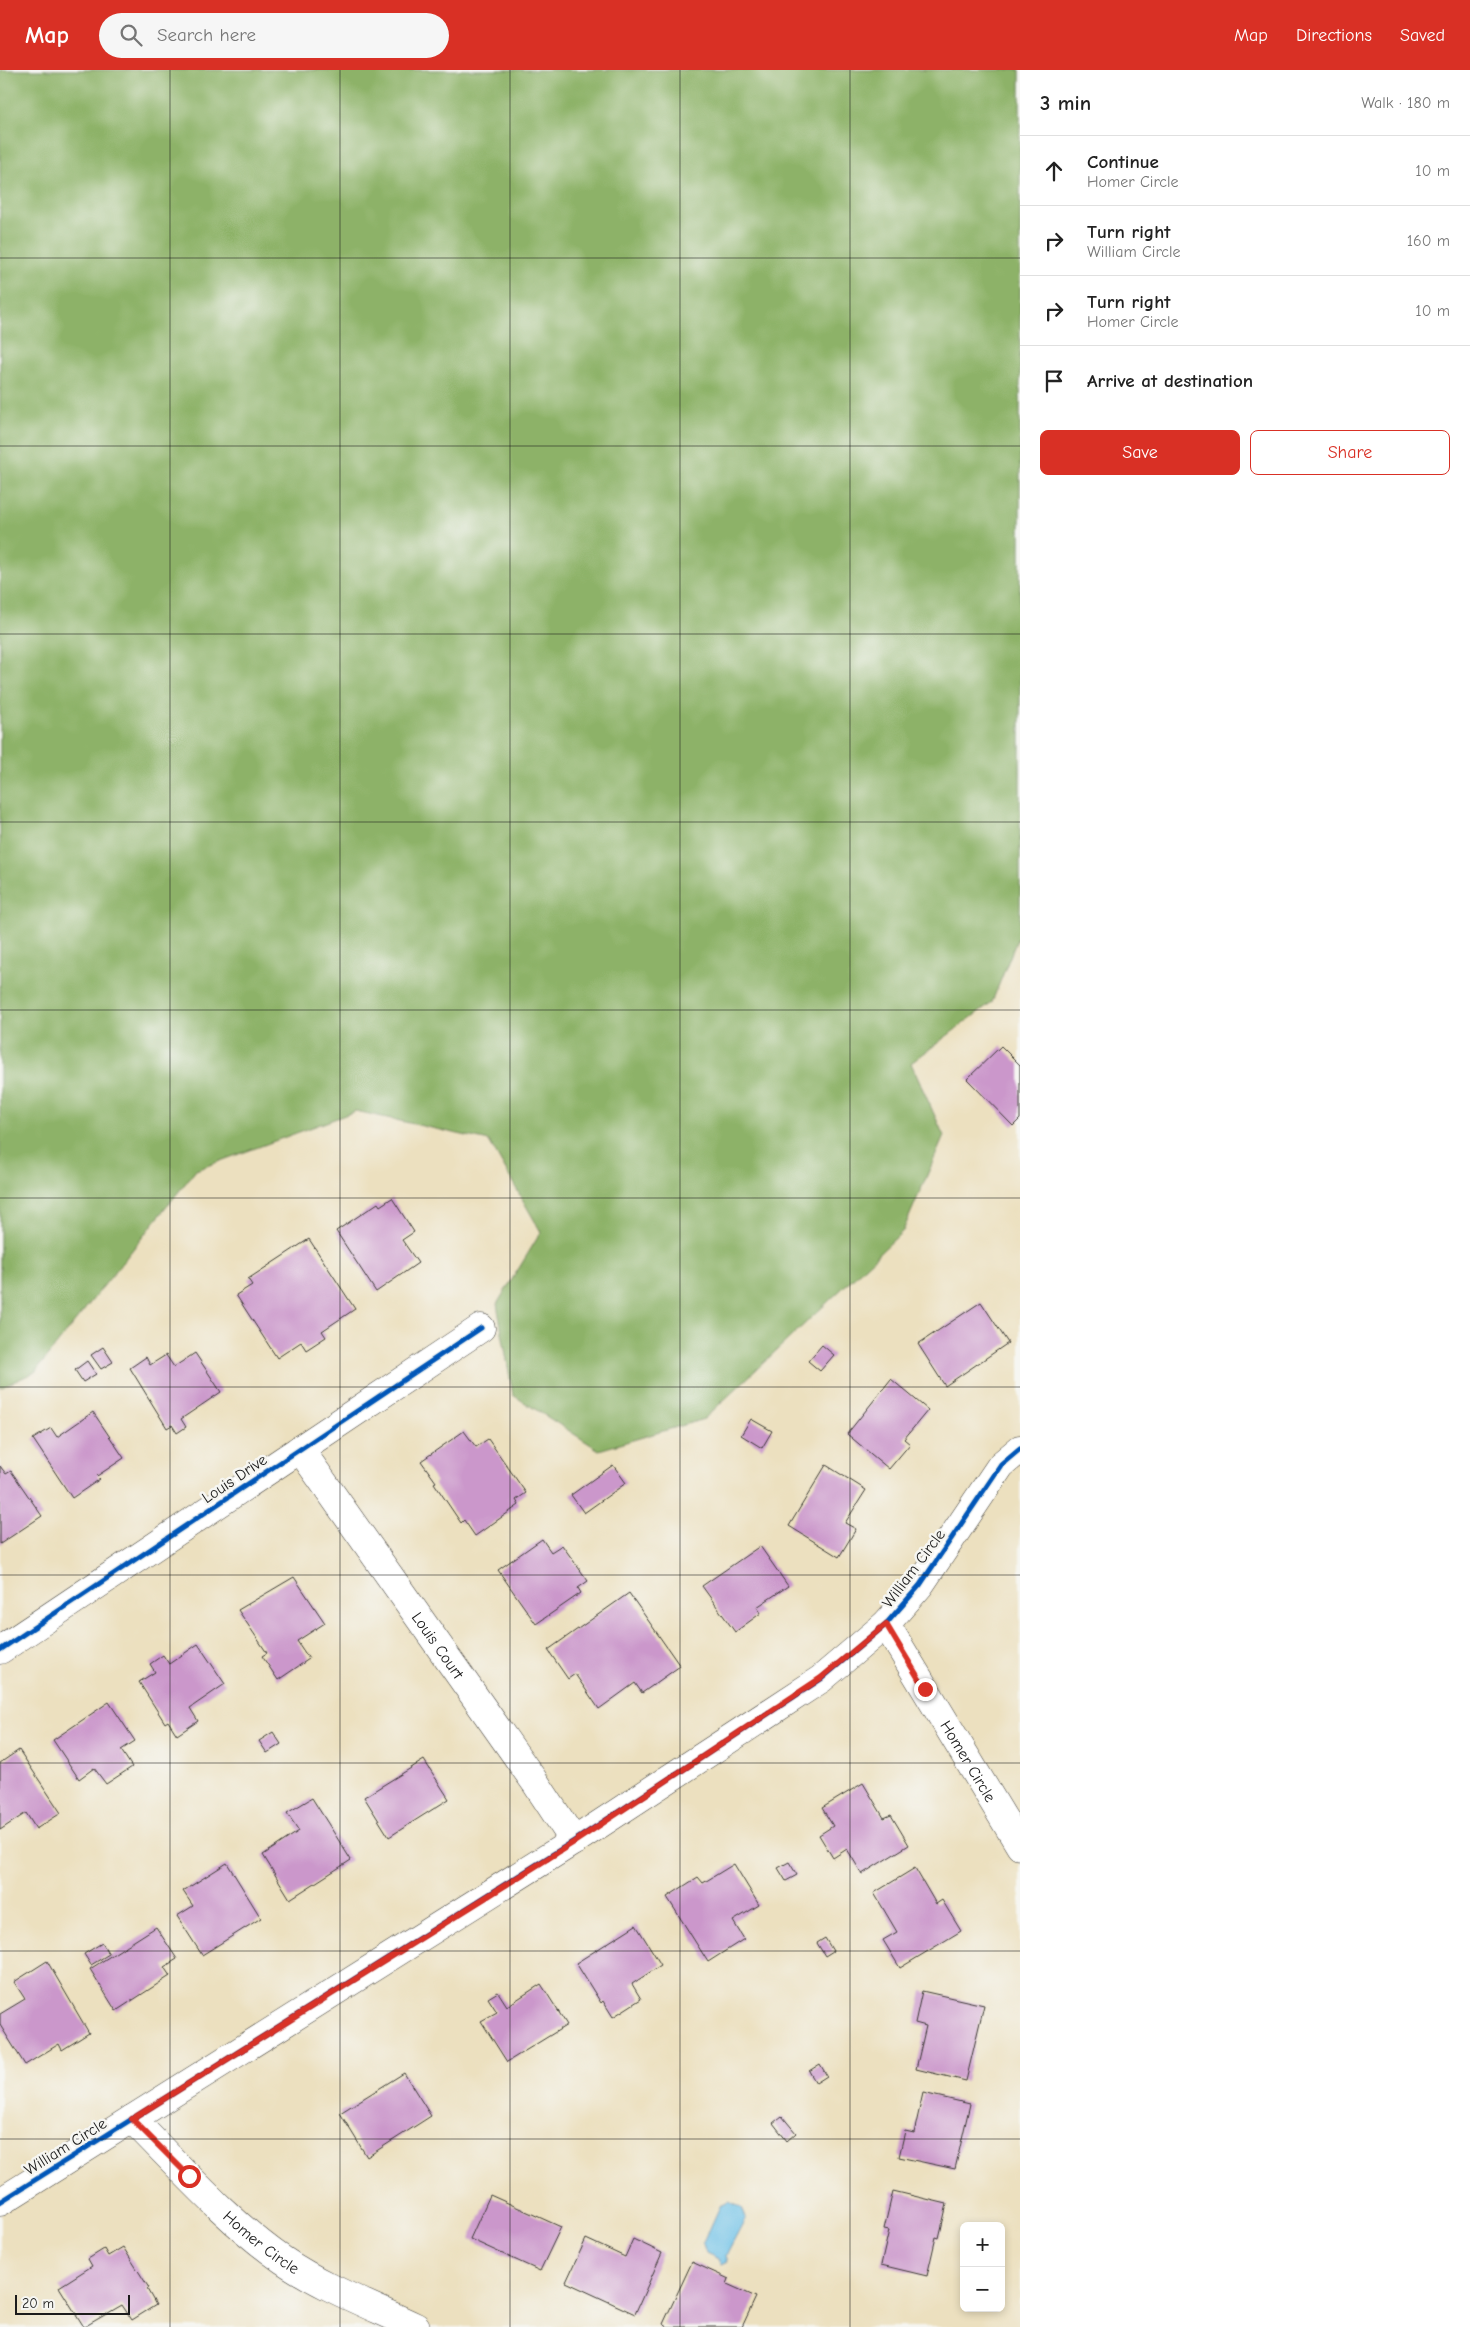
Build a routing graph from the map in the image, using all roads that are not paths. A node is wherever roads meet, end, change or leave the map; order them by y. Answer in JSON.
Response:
{"nodes":[{"id":1,"x":482,"y":1328,"type":"dead end"},
{"id":2,"x":300,"y":1449,"type":"junction"},
{"id":3,"x":1020,"y":1449,"type":"edge"},
{"id":4,"x":886,"y":1624,"type":"junction"},
{"id":5,"x":0,"y":1650,"type":"edge"},
{"id":6,"x":574,"y":1842,"type":"junction"},
{"id":7,"x":1020,"y":1846,"type":"edge"},
{"id":8,"x":132,"y":2119,"type":"junction"},
{"id":9,"x":0,"y":2202,"type":"edge"},
{"id":10,"x":416,"y":2327,"type":"edge"}],
"edges":[{"from":1,"to":2,"type":"street","name":"Louis Drive"},
{"from":2,"to":5,"type":"street","name":"Louis Drive"},
{"from":2,"to":6,"type":"street","name":"Louis Court"},
{"from":3,"to":4,"type":"street","name":"William Circle"},
{"from":4,"to":6,"type":"street","name":"William Circle"},
{"from":4,"to":7,"type":"street","name":"Homer Circle"},
{"from":6,"to":8,"type":"street","name":"William Circle"},
{"from":8,"to":9,"type":"street","name":"William Circle"},
{"from":8,"to":10,"type":"street","name":"Homer Circle"}]}
